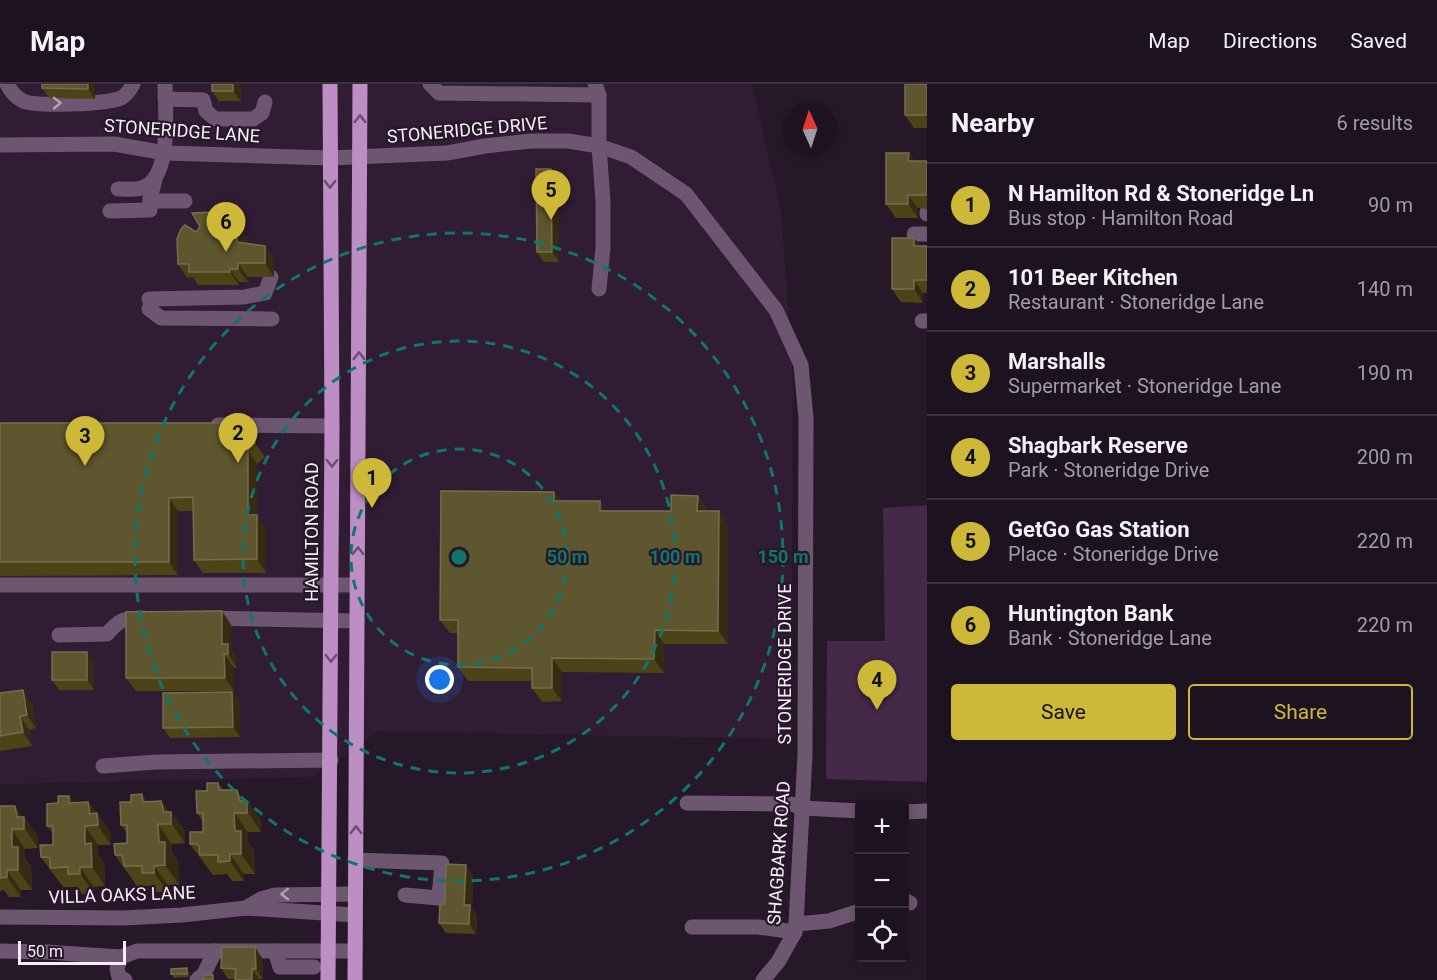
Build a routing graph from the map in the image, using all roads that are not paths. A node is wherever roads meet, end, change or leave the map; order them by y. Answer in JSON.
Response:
{"nodes":[{"id":1,"x":7,"y":84,"type":"edge"},
{"id":2,"x":133,"y":84,"type":"edge"},
{"id":3,"x":330,"y":84,"type":"edge"},
{"id":4,"x":360,"y":84,"type":"edge"},
{"id":5,"x":430,"y":84,"type":"edge"},
{"id":6,"x":497,"y":84,"type":"edge"},
{"id":7,"x":529,"y":89,"type":"edge"},
{"id":8,"x":597,"y":89,"type":"edge"},
{"id":9,"x":165,"y":91,"type":"edge"},
{"id":10,"x":467,"y":93,"type":"junction"},
{"id":11,"x":265,"y":102,"type":"dead end"},
{"id":12,"x":0,"y":145,"type":"edge"},
{"id":13,"x":599,"y":146,"type":"junction"},
{"id":14,"x":165,"y":153,"type":"junction"},
{"id":15,"x":330,"y":158,"type":"junction"},
{"id":16,"x":361,"y":158,"type":"junction"},
{"id":17,"x":155,"y":180,"type":"junction"},
{"id":18,"x":118,"y":189,"type":"dead end"},
{"id":19,"x":150,"y":201,"type":"junction"},
{"id":20,"x":185,"y":201,"type":"dead end"},
{"id":21,"x":110,"y":211,"type":"dead end"},
{"id":22,"x":271,"y":277,"type":"dead end"},
{"id":23,"x":599,"y":290,"type":"dead end"},
{"id":24,"x":272,"y":319,"type":"dead end"},
{"id":25,"x":272,"y":412,"type":"dead end"},
{"id":26,"x":200,"y":425,"type":"edge"},
{"id":27,"x":283,"y":426,"type":"junction"},
{"id":28,"x":332,"y":426,"type":"junction"},
{"id":29,"x":0,"y":585,"type":"edge"},
{"id":30,"x":330,"y":585,"type":"junction"},
{"id":31,"x":357,"y":585,"type":"junction"},
{"id":32,"x":162,"y":618,"type":"edge"},
{"id":33,"x":197,"y":618,"type":"edge"},
{"id":34,"x":331,"y":620,"type":"junction"},
{"id":35,"x":357,"y":621,"type":"junction"},
{"id":36,"x":59,"y":635,"type":"dead end"},
{"id":37,"x":805,"y":755,"type":"joint"},
{"id":38,"x":331,"y":760,"type":"junction"},
{"id":39,"x":103,"y":766,"type":"dead end"},
{"id":40,"x":687,"y":803,"type":"dead end"},
{"id":41,"x":803,"y":808,"type":"junction"},
{"id":42,"x":855,"y":811,"type":"edge"},
{"id":43,"x":927,"y":811,"type":"edge"},
{"id":44,"x":909,"y":812,"type":"edge"},
{"id":45,"x":355,"y":860,"type":"junction"},
{"id":46,"x":328,"y":894,"type":"junction"},
{"id":47,"x":355,"y":894,"type":"junction"},
{"id":48,"x":405,"y":895,"type":"dead end"},
{"id":49,"x":246,"y":908,"type":"junction"},
{"id":50,"x":855,"y":913,"type":"edge"},
{"id":51,"x":329,"y":914,"type":"junction"},
{"id":52,"x":356,"y":915,"type":"junction"},
{"id":53,"x":0,"y":917,"type":"edge"},
{"id":54,"x":692,"y":927,"type":"dead end"},
{"id":55,"x":795,"y":928,"type":"junction"},
{"id":56,"x":0,"y":951,"type":"edge"},
{"id":57,"x":215,"y":951,"type":"junction"},
{"id":58,"x":275,"y":951,"type":"junction"},
{"id":59,"x":328,"y":951,"type":"junction"},
{"id":60,"x":355,"y":951,"type":"junction"},
{"id":61,"x":121,"y":957,"type":"junction"},
{"id":62,"x":314,"y":967,"type":"dead end"},
{"id":63,"x":125,"y":980,"type":"edge"},
{"id":64,"x":197,"y":980,"type":"edge"},
{"id":65,"x":328,"y":980,"type":"edge"},
{"id":66,"x":355,"y":980,"type":"edge"},
{"id":67,"x":764,"y":980,"type":"edge"}],
"edges":[{"from":1,"to":2,"type":"street","one_way":true},
{"from":3,"to":15,"type":"main road","name":"HAMILTON ROAD"},
{"from":16,"to":4,"type":"main road","one_way":true},
{"from":5,"to":10,"type":"street"},
{"from":6,"to":10,"type":"street"},
{"from":7,"to":8,"type":"street"},
{"from":7,"to":10,"type":"street"},
{"from":8,"to":13,"type":"street"},
{"from":9,"to":11,"type":"street"},
{"from":9,"to":14,"type":"street"},
{"from":12,"to":14,"type":"street","name":"STONERIDGE LANE"},
{"from":13,"to":16,"type":"street","name":"STONERIDGE DRIVE"},
{"from":13,"to":23,"type":"street"},
{"from":13,"to":37,"type":"street","name":"STONERIDGE DRIVE"},
{"from":14,"to":15,"type":"street","name":"STONERIDGE LANE"},
{"from":14,"to":17,"type":"street"},
{"from":15,"to":16,"type":"street","name":"STONERIDGE LANE"},
{"from":15,"to":28,"type":"main road","name":"HAMILTON ROAD","one_way":true},
{"from":31,"to":16,"type":"main road","one_way":true},
{"from":17,"to":18,"type":"street"},
{"from":17,"to":19,"type":"street"},
{"from":19,"to":20,"type":"street"},
{"from":19,"to":21,"type":"street"},
{"from":22,"to":24,"type":"street"},
{"from":25,"to":27,"type":"street"},
{"from":26,"to":27,"type":"street"},
{"from":27,"to":28,"type":"street"},
{"from":28,"to":30,"type":"main road","name":"HAMILTON ROAD","one_way":true},
{"from":29,"to":30,"type":"street"},
{"from":30,"to":31,"type":"street"},
{"from":30,"to":34,"type":"main road","name":"HAMILTON ROAD"},
{"from":31,"to":35,"type":"main road"},
{"from":32,"to":36,"type":"street"},
{"from":33,"to":34,"type":"street"},
{"from":34,"to":35,"type":"street"},
{"from":34,"to":38,"type":"main road","name":"HAMILTON ROAD","one_way":true},
{"from":45,"to":35,"type":"main road","one_way":true},
{"from":37,"to":41,"type":"street","name":"SHAGBARK ROAD"},
{"from":38,"to":39,"type":"street"},
{"from":38,"to":46,"type":"main road","name":"HAMILTON ROAD"},
{"from":40,"to":41,"type":"street"},
{"from":41,"to":42,"type":"street"},
{"from":41,"to":55,"type":"street","name":"SHAGBARK ROAD"},
{"from":43,"to":44,"type":"street"},
{"from":45,"to":47,"type":"main road"},
{"from":45,"to":48,"type":"street"},
{"from":46,"to":47,"type":"street","name":"VILLA OAKS LANE"},
{"from":46,"to":49,"type":"street","name":"VILLA OAKS LANE","one_way":true},
{"from":46,"to":51,"type":"main road","name":"HAMILTON ROAD"},
{"from":47,"to":52,"type":"main road"},
{"from":49,"to":51,"type":"street","name":"VILLA OAKS LANE"},
{"from":49,"to":53,"type":"street","name":"VILLA OAKS LANE"},
{"from":50,"to":55,"type":"street"},
{"from":51,"to":52,"type":"street","name":"VILLA OAKS LANE"},
{"from":51,"to":59,"type":"main road","name":"HAMILTON ROAD"},
{"from":52,"to":60,"type":"main road"},
{"from":54,"to":55,"type":"street"},
{"from":55,"to":67,"type":"street","name":"SHAGBARK ROAD"},
{"from":56,"to":61,"type":"street"},
{"from":57,"to":58,"type":"street"},
{"from":57,"to":61,"type":"street"},
{"from":57,"to":64,"type":"street"},
{"from":58,"to":59,"type":"street"},
{"from":58,"to":62,"type":"street"},
{"from":59,"to":60,"type":"street"},
{"from":59,"to":65,"type":"main road","name":"HAMILTON ROAD"},
{"from":60,"to":66,"type":"main road"},
{"from":61,"to":63,"type":"street"}]}
